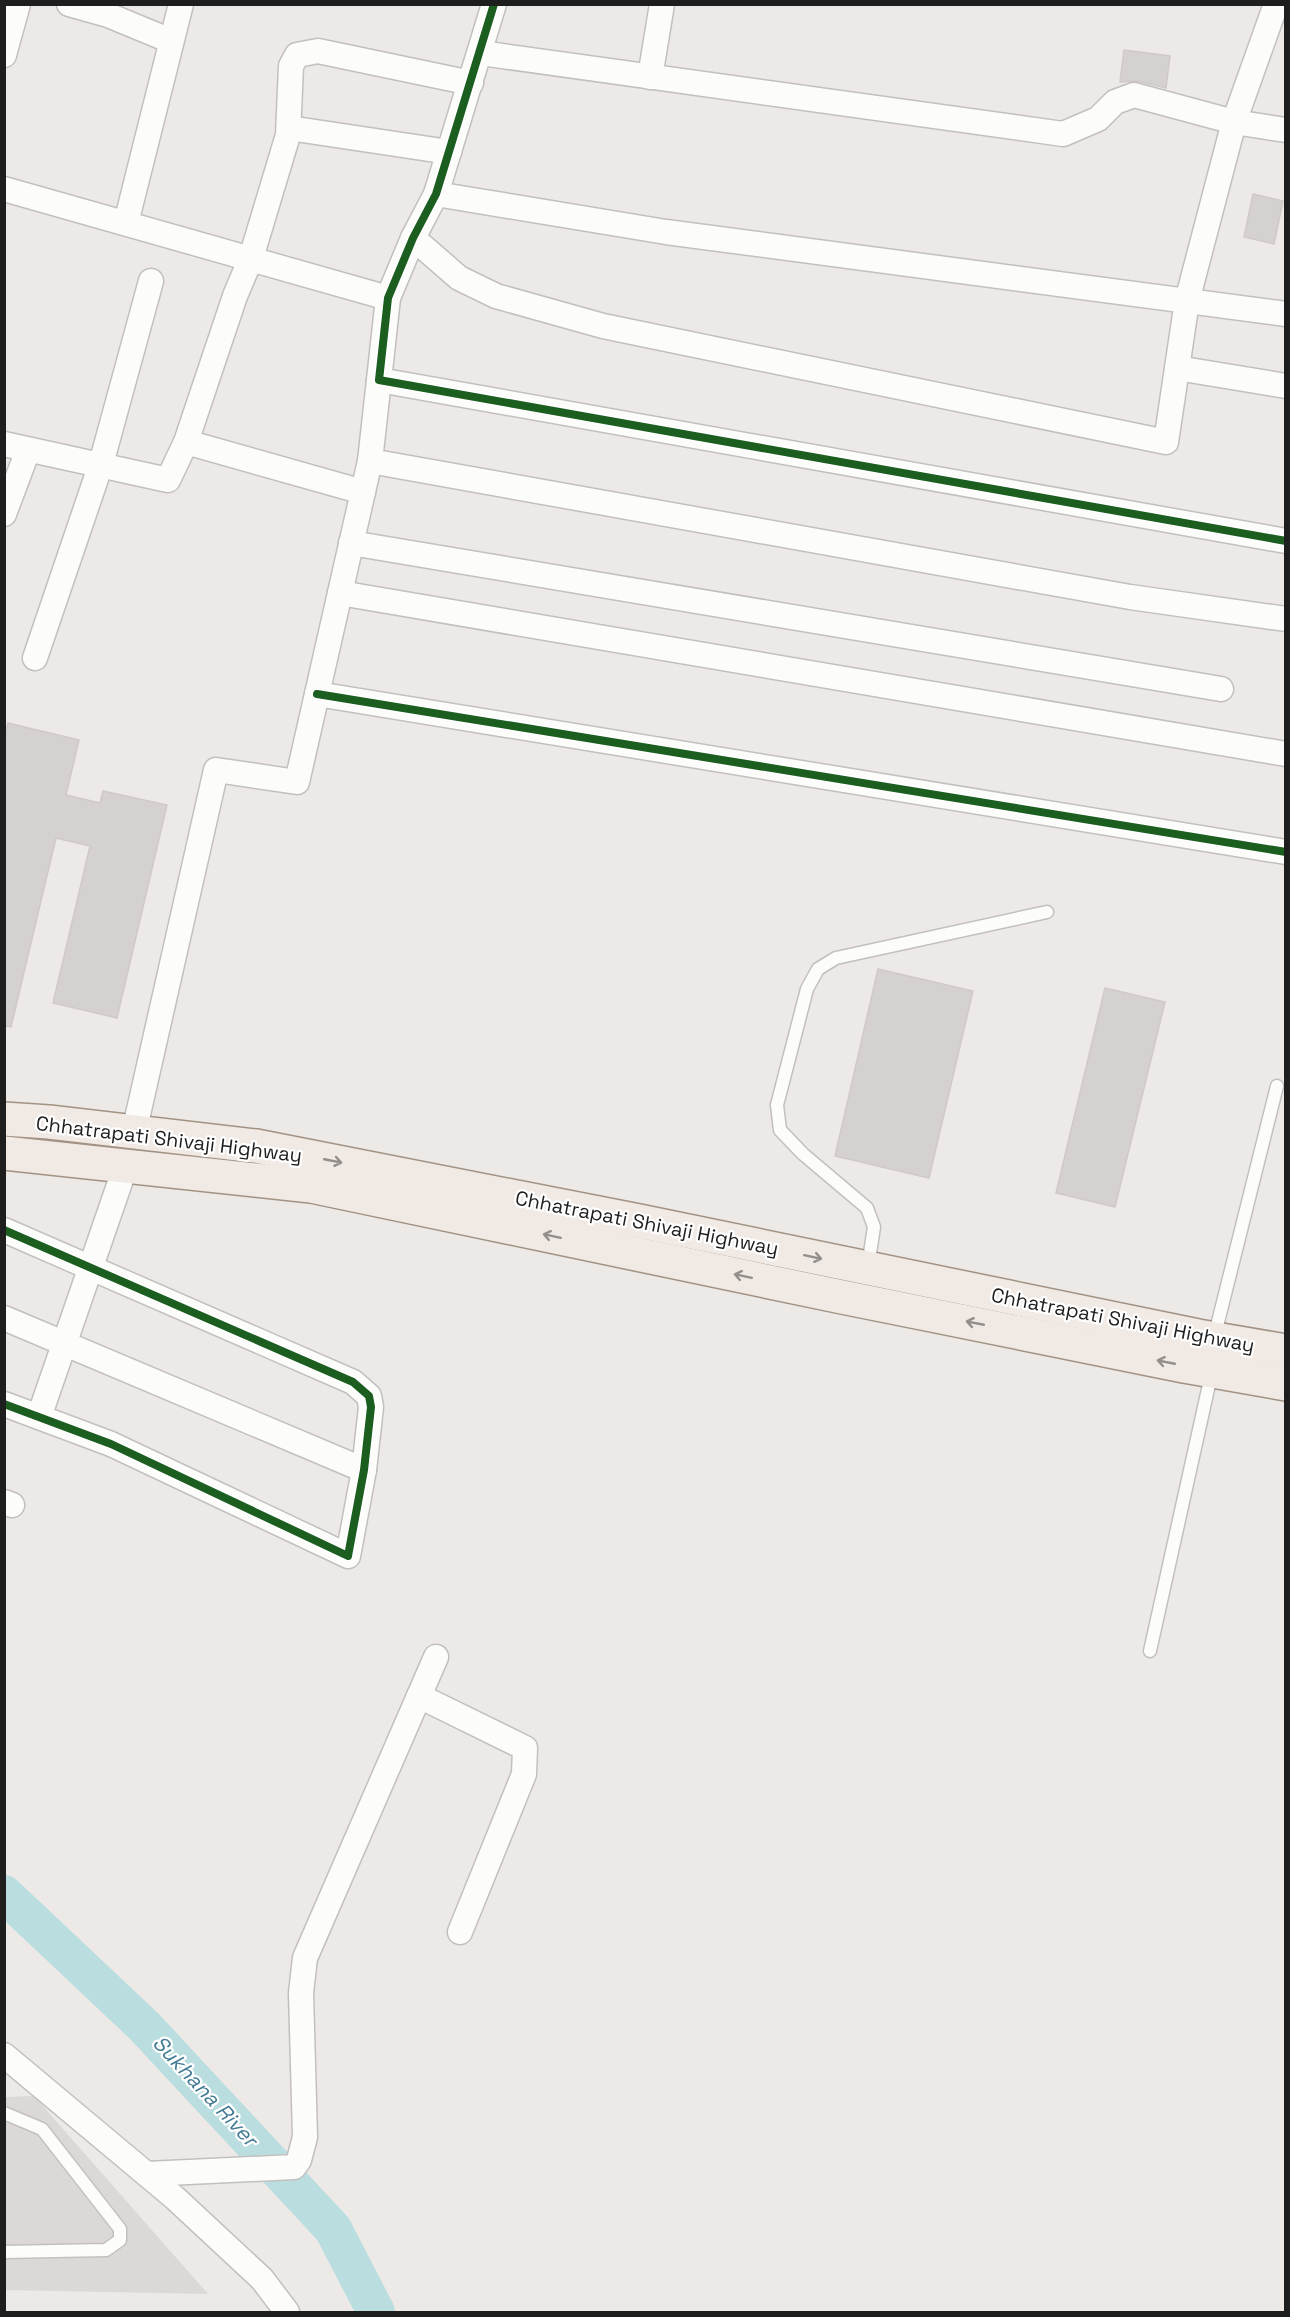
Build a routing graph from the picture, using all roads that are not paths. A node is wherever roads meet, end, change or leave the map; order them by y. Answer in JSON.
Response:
{"nodes":[{"id":1,"x":18,"y":4,"type":"edge"},
{"id":2,"x":69,"y":4,"type":"edge"},
{"id":3,"x":181,"y":4,"type":"edge"},
{"id":4,"x":494,"y":4,"type":"edge"},
{"id":5,"x":662,"y":4,"type":"edge"},
{"id":6,"x":1276,"y":4,"type":"edge"},
{"id":7,"x":171,"y":41,"type":"junction"},
{"id":8,"x":481,"y":53,"type":"junction"},
{"id":9,"x":4,"y":56,"type":"edge"},
{"id":10,"x":650,"y":77,"type":"junction"},
{"id":11,"x":471,"y":83,"type":"junction"},
{"id":12,"x":1234,"y":122,"type":"junction"},
{"id":13,"x":289,"y":128,"type":"junction"},
{"id":14,"x":1286,"y":130,"type":"edge"},
{"id":15,"x":449,"y":152,"type":"junction"},
{"id":16,"x":4,"y":189,"type":"edge"},
{"id":17,"x":436,"y":194,"type":"junction"},
{"id":18,"x":126,"y":223,"type":"junction"},
{"id":19,"x":413,"y":238,"type":"junction"},
{"id":20,"x":251,"y":258,"type":"junction"},
{"id":21,"x":151,"y":281,"type":"dead end"},
{"id":22,"x":387,"y":298,"type":"junction"},
{"id":23,"x":1187,"y":301,"type":"junction"},
{"id":24,"x":1286,"y":314,"type":"edge"},
{"id":25,"x":1177,"y":368,"type":"junction"},
{"id":26,"x":379,"y":380,"type":"junction"},
{"id":27,"x":1286,"y":387,"type":"edge"},
{"id":28,"x":186,"y":442,"type":"junction"},
{"id":29,"x":4,"y":444,"type":"edge"},
{"id":30,"x":28,"y":450,"type":"junction"},
{"id":31,"x":370,"y":462,"type":"junction"},
{"id":32,"x":101,"y":464,"type":"junction"},
{"id":33,"x":363,"y":492,"type":"junction"},
{"id":34,"x":4,"y":514,"type":"edge"},
{"id":35,"x":1286,"y":541,"type":"edge"},
{"id":36,"x":351,"y":543,"type":"junction"},
{"id":37,"x":340,"y":594,"type":"junction"},
{"id":38,"x":1286,"y":619,"type":"edge"},
{"id":39,"x":35,"y":658,"type":"dead end"},
{"id":40,"x":1221,"y":689,"type":"dead end"},
{"id":41,"x":317,"y":694,"type":"junction"},
{"id":42,"x":1286,"y":754,"type":"edge"},
{"id":43,"x":1286,"y":852,"type":"edge"},
{"id":44,"x":1047,"y":912,"type":"dead end"},
{"id":45,"x":1277,"y":1086,"type":"dead end"},
{"id":46,"x":4,"y":1119,"type":"edge"},
{"id":47,"x":134,"y":1132,"type":"junction"},
{"id":48,"x":4,"y":1153,"type":"edge"},
{"id":49,"x":126,"y":1165,"type":"junction"},
{"id":50,"x":4,"y":1230,"type":"edge"},
{"id":51,"x":91,"y":1267,"type":"junction"},
{"id":52,"x":868,"y":1268,"type":"junction"},
{"id":53,"x":4,"y":1318,"type":"edge"},
{"id":54,"x":65,"y":1343,"type":"junction"},
{"id":55,"x":1286,"y":1352,"type":"edge"},
{"id":56,"x":1213,"y":1355,"type":"junction"},
{"id":57,"x":1286,"y":1384,"type":"edge"},
{"id":58,"x":4,"y":1404,"type":"edge"},
{"id":59,"x":39,"y":1417,"type":"junction"},
{"id":60,"x":364,"y":1470,"type":"junction"},
{"id":61,"x":1150,"y":1651,"type":"dead end"},
{"id":62,"x":436,"y":1657,"type":"dead end"},
{"id":63,"x":419,"y":1696,"type":"junction"},
{"id":64,"x":460,"y":1932,"type":"dead end"},
{"id":65,"x":4,"y":2055,"type":"edge"},
{"id":66,"x":4,"y":2113,"type":"edge"},
{"id":67,"x":147,"y":2175,"type":"junction"},
{"id":68,"x":4,"y":2252,"type":"edge"},
{"id":69,"x":287,"y":2313,"type":"edge"}],
"edges":[{"from":1,"to":9,"type":"street"},
{"from":2,"to":7,"type":"street"},
{"from":3,"to":7,"type":"street"},
{"from":4,"to":8,"type":"street"},
{"from":5,"to":10,"type":"street"},
{"from":6,"to":12,"type":"street"},
{"from":7,"to":18,"type":"street"},
{"from":8,"to":10,"type":"street"},
{"from":8,"to":11,"type":"street"},
{"from":10,"to":12,"type":"street"},
{"from":11,"to":13,"type":"street"},
{"from":11,"to":15,"type":"street"},
{"from":12,"to":14,"type":"street"},
{"from":12,"to":23,"type":"street"},
{"from":13,"to":15,"type":"street"},
{"from":13,"to":20,"type":"street"},
{"from":15,"to":17,"type":"street"},
{"from":16,"to":18,"type":"street"},
{"from":17,"to":19,"type":"street"},
{"from":17,"to":23,"type":"street"},
{"from":18,"to":20,"type":"street"},
{"from":19,"to":22,"type":"street"},
{"from":19,"to":25,"type":"street"},
{"from":20,"to":22,"type":"street"},
{"from":20,"to":28,"type":"street"},
{"from":21,"to":32,"type":"street"},
{"from":22,"to":26,"type":"street"},
{"from":23,"to":24,"type":"street"},
{"from":23,"to":25,"type":"street"},
{"from":25,"to":27,"type":"street"},
{"from":26,"to":31,"type":"street"},
{"from":26,"to":35,"type":"street"},
{"from":28,"to":32,"type":"street"},
{"from":28,"to":33,"type":"street"},
{"from":29,"to":30,"type":"street"},
{"from":30,"to":32,"type":"street"},
{"from":30,"to":34,"type":"street"},
{"from":31,"to":33,"type":"street"},
{"from":31,"to":38,"type":"street"},
{"from":32,"to":39,"type":"street"},
{"from":33,"to":36,"type":"street"},
{"from":36,"to":37,"type":"street"},
{"from":36,"to":40,"type":"street"},
{"from":37,"to":41,"type":"street"},
{"from":37,"to":42,"type":"street"},
{"from":41,"to":43,"type":"street"},
{"from":41,"to":47,"type":"street"},
{"from":44,"to":52,"type":"lane"},
{"from":45,"to":56,"type":"lane"},
{"from":46,"to":47,"type":"main road","name":"Chhatrapati Shivaji Highway"},
{"from":47,"to":52,"type":"main road","name":"Chhatrapati Shivaji Highway","one_way":true},
{"from":48,"to":49,"type":"main road","name":"Chhatrapati Shivaji Highway"},
{"from":49,"to":51,"type":"street"},
{"from":56,"to":49,"type":"main road","name":"Chhatrapati Shivaji Highway","one_way":true},
{"from":50,"to":51,"type":"street"},
{"from":51,"to":54,"type":"street"},
{"from":51,"to":60,"type":"street"},
{"from":52,"to":56,"type":"main road","name":"Chhatrapati Shivaji Highway"},
{"from":53,"to":54,"type":"street"},
{"from":54,"to":59,"type":"street"},
{"from":54,"to":60,"type":"street"},
{"from":55,"to":56,"type":"main road","name":"Chhatrapati Shivaji Highway"},
{"from":56,"to":57,"type":"main road","name":"Chhatrapati Shivaji Highway"},
{"from":56,"to":61,"type":"lane"},
{"from":58,"to":59,"type":"street"},
{"from":59,"to":60,"type":"street"},
{"from":62,"to":63,"type":"street"},
{"from":63,"to":64,"type":"street"},
{"from":63,"to":67,"type":"street"},
{"from":65,"to":67,"type":"street"},
{"from":66,"to":68,"type":"lane"},
{"from":67,"to":69,"type":"street"}]}
